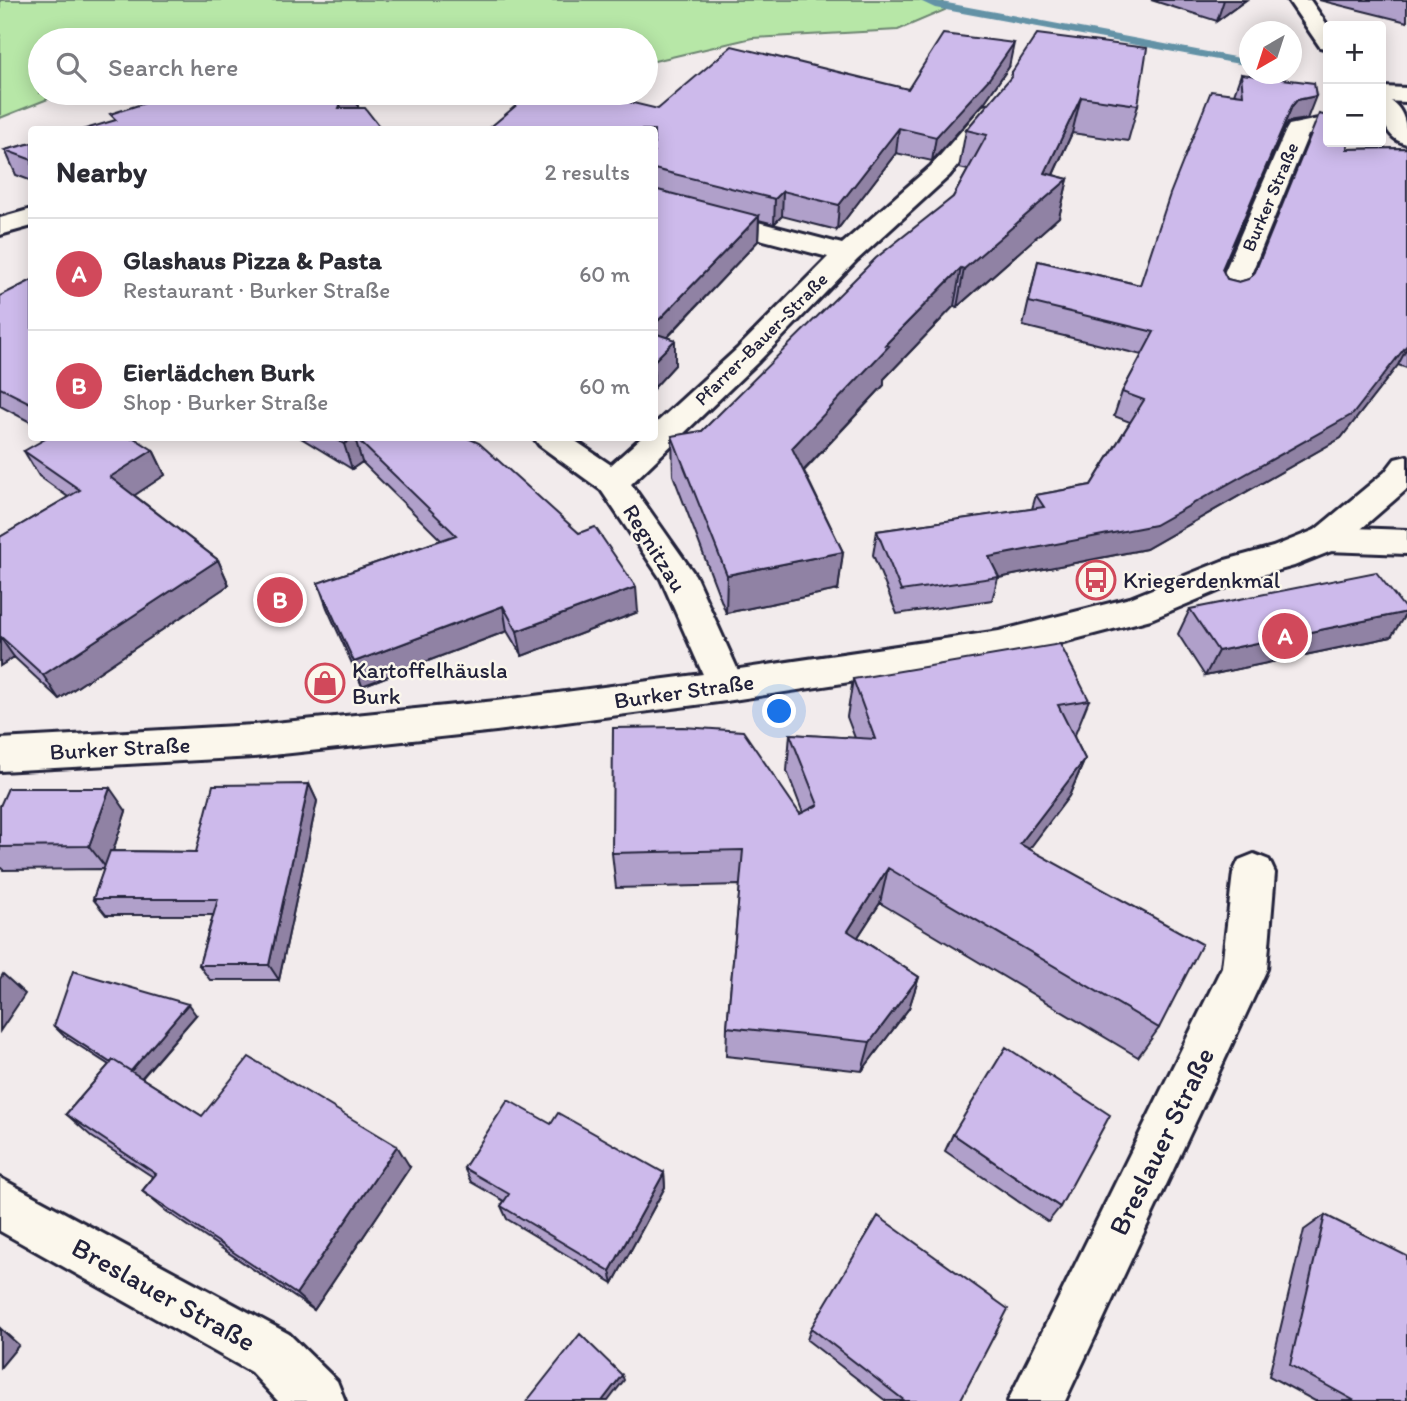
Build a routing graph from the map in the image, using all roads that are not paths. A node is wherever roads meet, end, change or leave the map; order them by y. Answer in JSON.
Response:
{"nodes":[{"id":1,"x":1299,"y":0,"type":"edge"},
{"id":2,"x":1323,"y":36,"type":"edge"},
{"id":3,"x":1407,"y":95,"type":"edge"},
{"id":4,"x":1386,"y":104,"type":"edge"},
{"id":5,"x":991,"y":111,"type":"edge"},
{"id":6,"x":1386,"y":111,"type":"edge"},
{"id":7,"x":1323,"y":125,"type":"edge"},
{"id":8,"x":1407,"y":137,"type":"edge"},
{"id":9,"x":658,"y":204,"type":"edge"},
{"id":10,"x":28,"y":218,"type":"edge"},
{"id":11,"x":0,"y":227,"type":"edge"},
{"id":12,"x":847,"y":254,"type":"junction"},
{"id":13,"x":1229,"y":294,"type":"edge"},
{"id":14,"x":658,"y":440,"type":"edge"},
{"id":15,"x":554,"y":441,"type":"edge"},
{"id":16,"x":657,"y":441,"type":"edge"},
{"id":17,"x":1407,"y":467,"type":"edge"},
{"id":18,"x":613,"y":482,"type":"junction"},
{"id":19,"x":1327,"y":539,"type":"junction"},
{"id":20,"x":1407,"y":542,"type":"edge"},
{"id":21,"x":726,"y":686,"type":"junction"},
{"id":22,"x":0,"y":755,"type":"edge"},
{"id":23,"x":1254,"y":873,"type":"dead end"},
{"id":24,"x":0,"y":1203,"type":"edge"},
{"id":25,"x":317,"y":1401,"type":"edge"},
{"id":26,"x":1036,"y":1401,"type":"edge"}],
"edges":[{"from":1,"to":2,"type":"street"},
{"from":3,"to":4,"type":"street"},
{"from":5,"to":12,"type":"street","name":"Pfarrer-Bauer-Straße"},
{"from":6,"to":8,"type":"street"},
{"from":7,"to":13,"type":"street","name":"Burker Straße"},
{"from":9,"to":12,"type":"street","name":"Pfarrer-Bauer-Straße"},
{"from":10,"to":11,"type":"street"},
{"from":12,"to":14,"type":"street","name":"Pfarrer-Bauer-Straße"},
{"from":15,"to":18,"type":"street","name":"Regnitzau"},
{"from":16,"to":18,"type":"street","name":"Pfarrer-Bauer-Straße"},
{"from":17,"to":19,"type":"street","name":"Burker Straße"},
{"from":18,"to":21,"type":"street","name":"Regnitzau"},
{"from":19,"to":20,"type":"street"},
{"from":19,"to":21,"type":"street","name":"Burker Straße"},
{"from":21,"to":22,"type":"street","name":"Burker Straße"},
{"from":23,"to":26,"type":"street","name":"Breslauer Straße"},
{"from":24,"to":25,"type":"street","name":"Breslauer Straße"}]}
